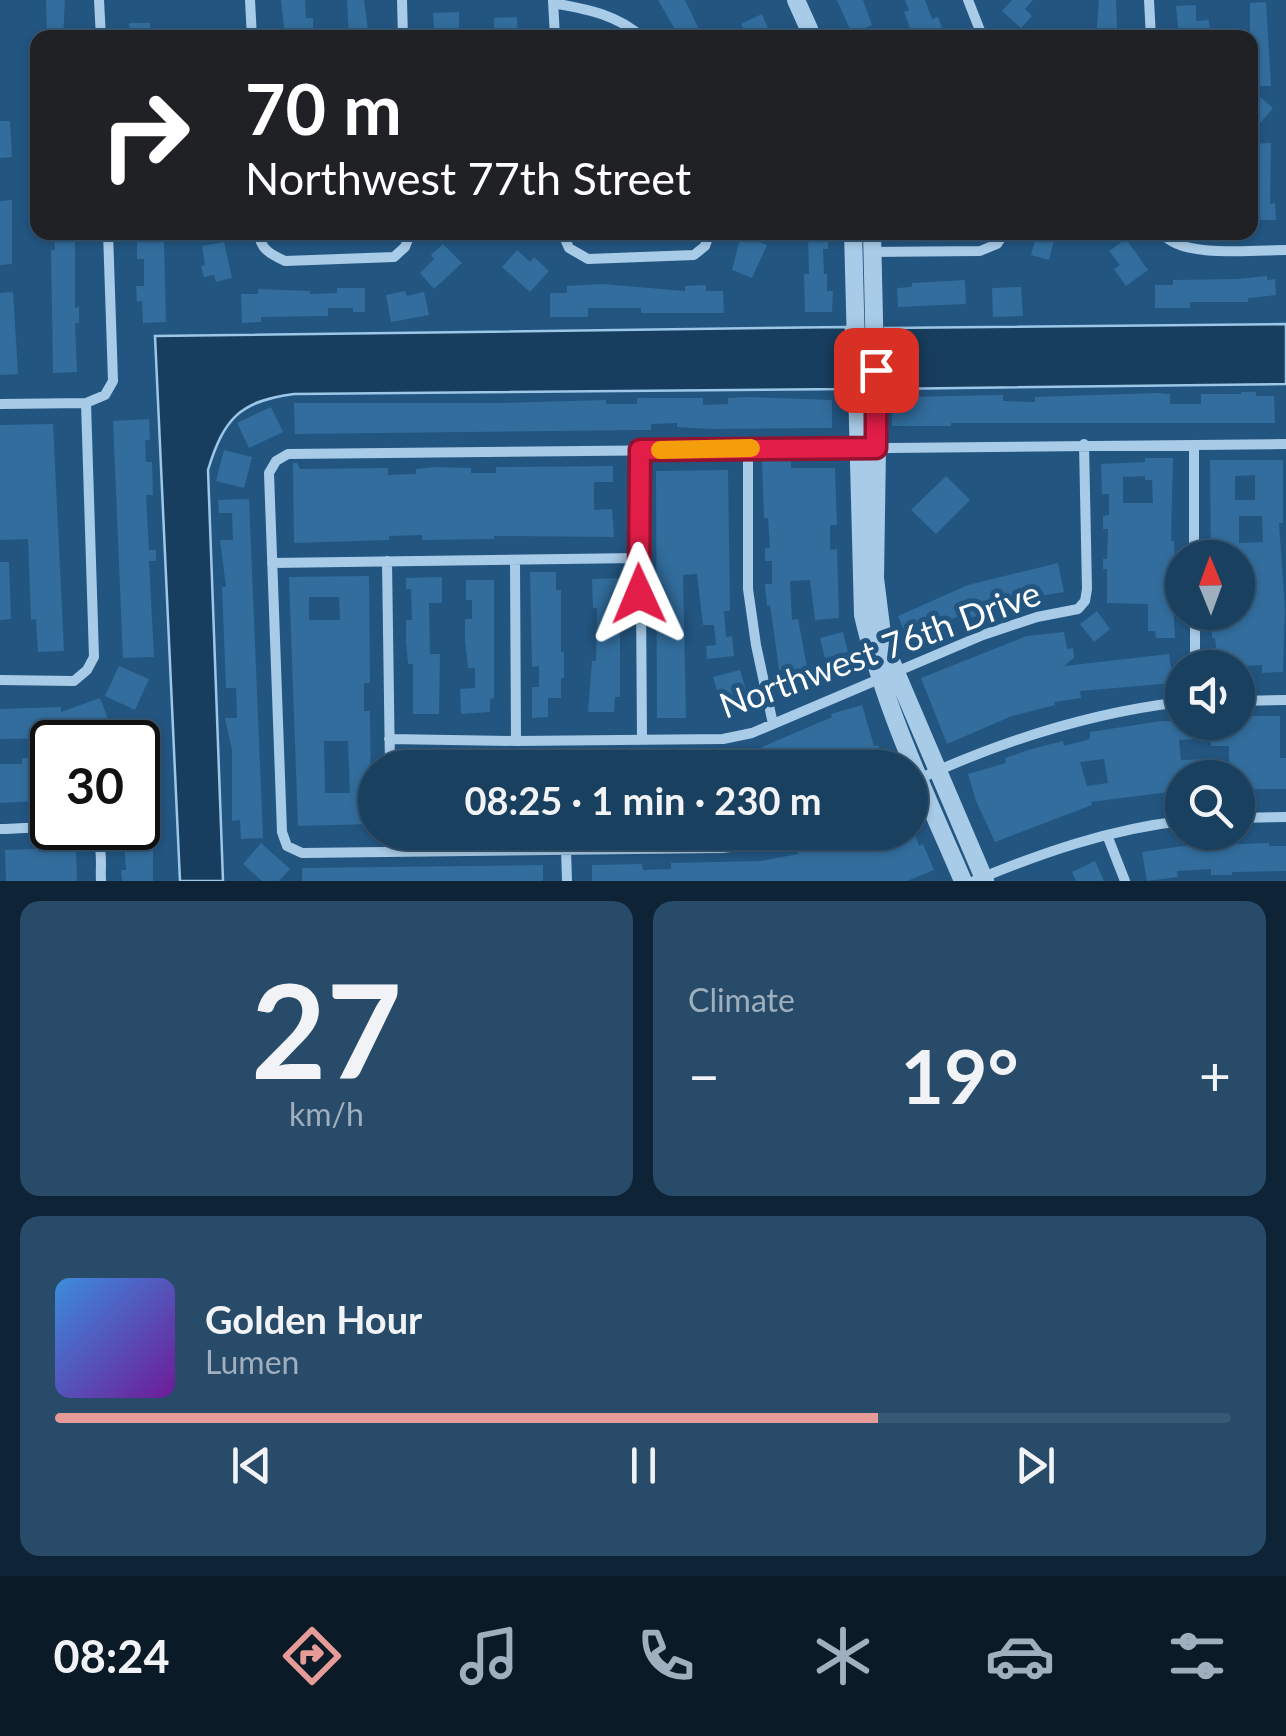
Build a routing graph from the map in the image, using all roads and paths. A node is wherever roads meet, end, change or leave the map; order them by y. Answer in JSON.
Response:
{"nodes":[{"id":1,"x":100,"y":0,"type":"edge"},
{"id":2,"x":250,"y":0,"type":"edge"},
{"id":3,"x":402,"y":0,"type":"edge"},
{"id":4,"x":796,"y":0,"type":"edge"},
{"id":5,"x":968,"y":0,"type":"edge"},
{"id":6,"x":1149,"y":0,"type":"edge"},
{"id":7,"x":553,"y":1,"type":"edge"},
{"id":8,"x":101,"y":30,"type":"edge"},
{"id":9,"x":252,"y":30,"type":"edge"},
{"id":10,"x":403,"y":30,"type":"edge"},
{"id":11,"x":554,"y":30,"type":"edge"},
{"id":12,"x":632,"y":30,"type":"edge"},
{"id":13,"x":809,"y":30,"type":"edge"},
{"id":14,"x":980,"y":30,"type":"edge"},
{"id":15,"x":1150,"y":30,"type":"edge"},
{"id":16,"x":108,"y":240,"type":"edge"},
{"id":17,"x":259,"y":240,"type":"edge"},
{"id":18,"x":408,"y":240,"type":"edge"},
{"id":19,"x":566,"y":240,"type":"edge"},
{"id":20,"x":707,"y":240,"type":"edge"},
{"id":21,"x":853,"y":240,"type":"edge"},
{"id":22,"x":1000,"y":240,"type":"edge"},
{"id":23,"x":1170,"y":240,"type":"edge"},
{"id":24,"x":873,"y":242,"type":"edge"},
{"id":25,"x":1286,"y":250,"type":"edge"},
{"id":26,"x":854,"y":252,"type":"junction"},
{"id":27,"x":86,"y":403,"type":"junction"},
{"id":28,"x":0,"y":404,"type":"edge"},
{"id":29,"x":1084,"y":444,"type":"junction"},
{"id":30,"x":1286,"y":444,"type":"edge"},
{"id":31,"x":1194,"y":446,"type":"junction"},
{"id":32,"x":748,"y":448,"type":"junction"},
{"id":33,"x":868,"y":448,"type":"junction"},
{"id":34,"x":640,"y":450,"type":"junction"},
{"id":35,"x":1194,"y":540,"type":"edge"},
{"id":36,"x":638,"y":558,"type":"junction"},
{"id":37,"x":515,"y":560,"type":"junction"},
{"id":38,"x":388,"y":561,"type":"junction"},
{"id":39,"x":272,"y":563,"type":"junction"},
{"id":40,"x":888,"y":675,"type":"junction"},
{"id":41,"x":0,"y":680,"type":"edge"},
{"id":42,"x":1286,"y":700,"type":"edge"},
{"id":43,"x":1255,"y":701,"type":"edge"},
{"id":44,"x":1165,"y":704,"type":"edge"},
{"id":45,"x":773,"y":724,"type":"junction"},
{"id":46,"x":389,"y":739,"type":"junction"},
{"id":47,"x":642,"y":739,"type":"junction"},
{"id":48,"x":516,"y":742,"type":"junction"},
{"id":49,"x":389,"y":750,"type":"edge"},
{"id":50,"x":906,"y":750,"type":"edge"},
{"id":51,"x":937,"y":770,"type":"junction"},
{"id":52,"x":928,"y":774,"type":"edge"},
{"id":53,"x":928,"y":809,"type":"edge"},
{"id":54,"x":1286,"y":817,"type":"edge"},
{"id":55,"x":1255,"y":818,"type":"edge"},
{"id":56,"x":1165,"y":825,"type":"edge"},
{"id":57,"x":0,"y":829,"type":"edge"},
{"id":58,"x":1107,"y":835,"type":"junction"},
{"id":59,"x":391,"y":850,"type":"edge"},
{"id":60,"x":566,"y":850,"type":"edge"},
{"id":61,"x":981,"y":880,"type":"edge"},
{"id":62,"x":101,"y":881,"type":"edge"},
{"id":63,"x":566,"y":881,"type":"edge"},
{"id":64,"x":964,"y":881,"type":"edge"},
{"id":65,"x":1125,"y":881,"type":"edge"}],
"edges":[{"from":1,"to":8,"type":"street"},
{"from":2,"to":9,"type":"street"},
{"from":3,"to":10,"type":"street"},
{"from":4,"to":13,"type":"street"},
{"from":5,"to":14,"type":"street"},
{"from":6,"to":15,"type":"street"},
{"from":7,"to":11,"type":"street"},
{"from":7,"to":12,"type":"street"},
{"from":16,"to":27,"type":"street"},
{"from":17,"to":18,"type":"street"},
{"from":19,"to":20,"type":"street"},
{"from":21,"to":26,"type":"street"},
{"from":22,"to":24,"type":"street"},
{"from":23,"to":25,"type":"street"},
{"from":24,"to":26,"type":"street"},
{"from":24,"to":33,"type":"street"},
{"from":26,"to":33,"type":"street"},
{"from":27,"to":28,"type":"street"},
{"from":27,"to":41,"type":"street"},
{"from":29,"to":31,"type":"street"},
{"from":29,"to":33,"type":"street"},
{"from":29,"to":40,"type":"street","name":"Northwest 76th Drive"},
{"from":30,"to":31,"type":"street"},
{"from":31,"to":35,"type":"street"},
{"from":32,"to":33,"type":"street"},
{"from":32,"to":34,"type":"street"},
{"from":32,"to":45,"type":"street"},
{"from":33,"to":40,"type":"street"},
{"from":34,"to":36,"type":"street"},
{"from":34,"to":39,"type":"street"},
{"from":36,"to":37,"type":"street"},
{"from":36,"to":47,"type":"street"},
{"from":37,"to":38,"type":"street"},
{"from":37,"to":48,"type":"street"},
{"from":38,"to":39,"type":"street"},
{"from":38,"to":46,"type":"street"},
{"from":39,"to":59,"type":"street"},
{"from":40,"to":45,"type":"street","name":"Northwest 76th Drive"},
{"from":40,"to":50,"type":"street"},
{"from":40,"to":51,"type":"street"},
{"from":42,"to":43,"type":"street"},
{"from":44,"to":51,"type":"street"},
{"from":45,"to":47,"type":"street","name":"Northwest 76th Drive"},
{"from":46,"to":48,"type":"street","name":"Northwest 76th Drive"},
{"from":46,"to":49,"type":"street"},
{"from":47,"to":48,"type":"street","name":"Northwest 76th Drive"},
{"from":51,"to":52,"type":"street"},
{"from":51,"to":61,"type":"street"},
{"from":53,"to":64,"type":"street"},
{"from":54,"to":55,"type":"street"},
{"from":56,"to":58,"type":"street"},
{"from":57,"to":62,"type":"street"},
{"from":58,"to":61,"type":"street"},
{"from":58,"to":65,"type":"street"},
{"from":60,"to":63,"type":"street"}]}
